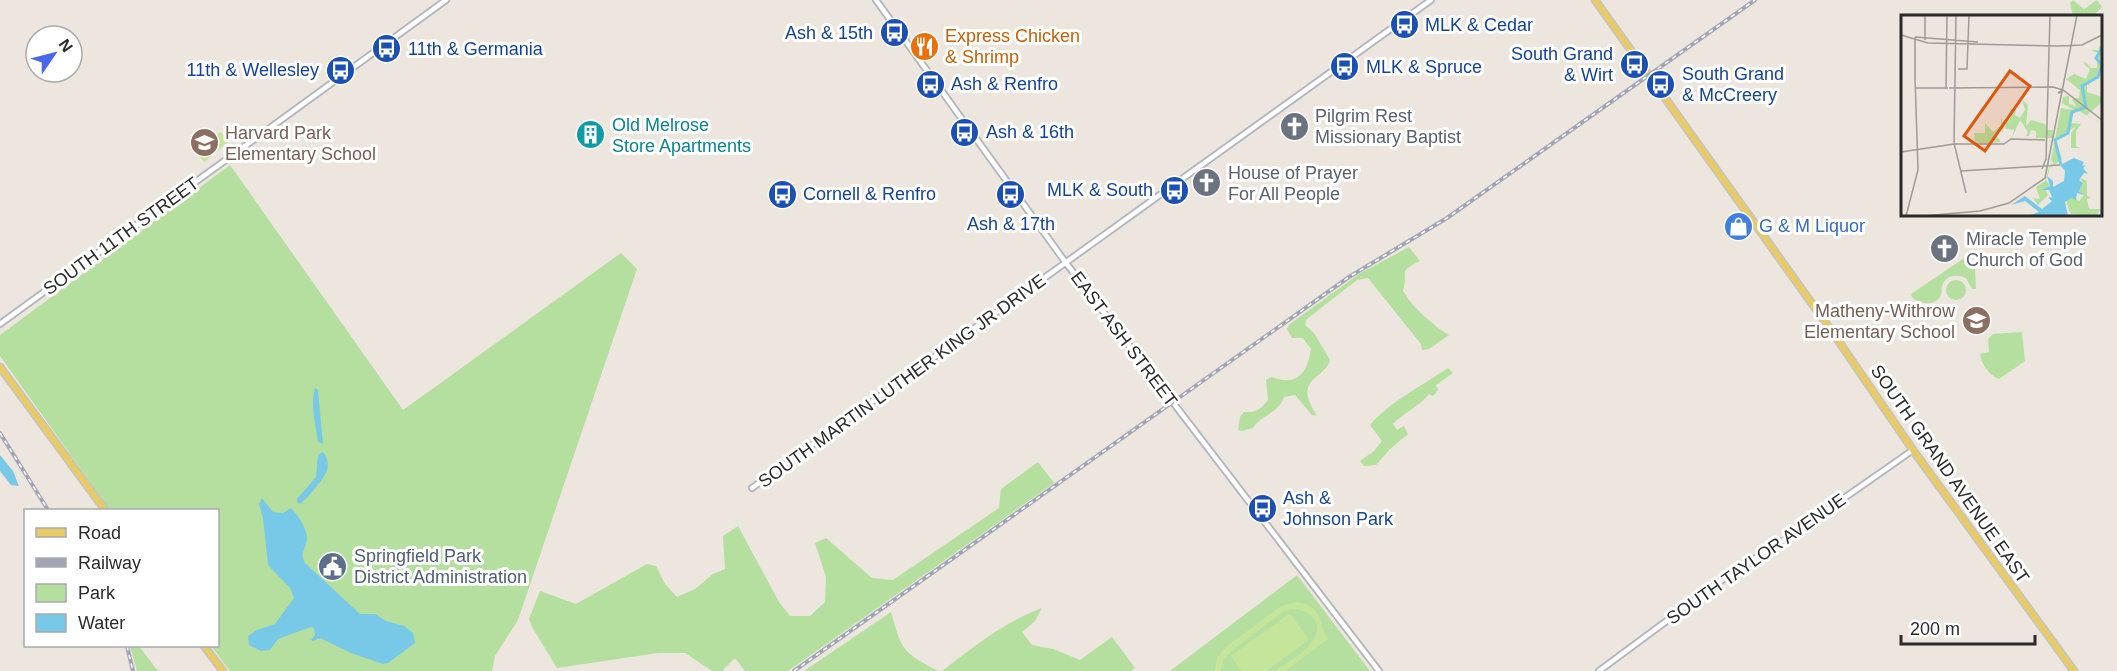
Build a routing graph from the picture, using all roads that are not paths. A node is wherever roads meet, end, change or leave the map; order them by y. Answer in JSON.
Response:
{"nodes":[{"id":1,"x":446,"y":0,"type":"edge"},
{"id":2,"x":876,"y":0,"type":"edge"},
{"id":3,"x":1431,"y":0,"type":"edge"},
{"id":4,"x":1594,"y":0,"type":"edge"},
{"id":5,"x":1066,"y":263,"type":"junction"},
{"id":6,"x":0,"y":324,"type":"edge"},
{"id":7,"x":0,"y":367,"type":"edge"},
{"id":8,"x":1913,"y":450,"type":"junction"},
{"id":9,"x":752,"y":488,"type":"dead end"},
{"id":10,"x":104,"y":509,"type":"edge"},
{"id":11,"x":205,"y":647,"type":"edge"},
{"id":12,"x":223,"y":671,"type":"edge"},
{"id":13,"x":1380,"y":671,"type":"edge"},
{"id":14,"x":1599,"y":671,"type":"edge"},
{"id":15,"x":2074,"y":671,"type":"edge"}],
"edges":[{"from":1,"to":6,"type":"street","name":"SOUTH 11TH STREET"},
{"from":2,"to":5,"type":"street","name":"EAST ASH STREET"},
{"from":3,"to":5,"type":"street","name":"SOUTH MARTIN LUTHER KING JR DRIVE"},
{"from":4,"to":8,"type":"main road","name":"SOUTH GRAND AVENUE EAST"},
{"from":5,"to":9,"type":"street","name":"SOUTH MARTIN LUTHER KING JR DRIVE"},
{"from":5,"to":13,"type":"street","name":"EAST ASH STREET"},
{"from":7,"to":10,"type":"main road"},
{"from":8,"to":14,"type":"street","name":"SOUTH TAYLOR AVENUE"},
{"from":8,"to":15,"type":"main road","name":"SOUTH GRAND AVENUE EAST"},
{"from":11,"to":12,"type":"main road"}]}
